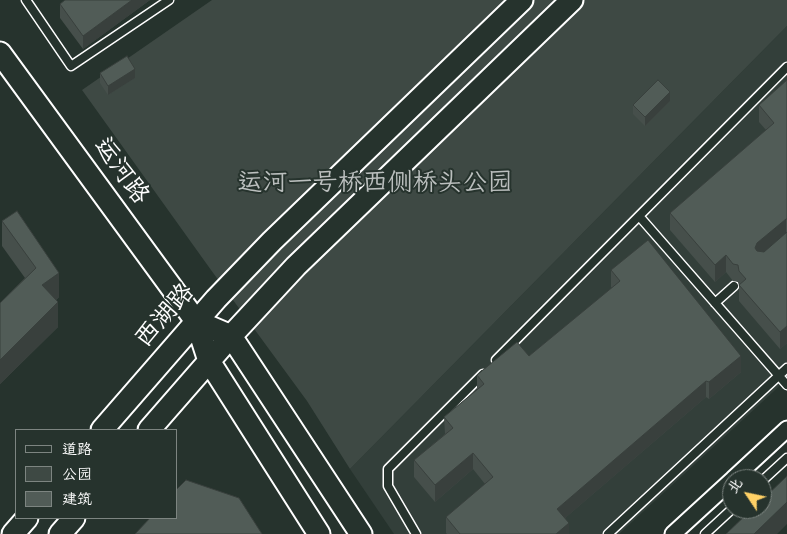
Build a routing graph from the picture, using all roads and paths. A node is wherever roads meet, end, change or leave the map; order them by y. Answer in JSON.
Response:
{"nodes":[{"id":1,"x":26,"y":0,"type":"edge"},
{"id":2,"x":169,"y":0,"type":"edge"},
{"id":3,"x":522,"y":0,"type":"edge"},
{"id":4,"x":572,"y":0,"type":"edge"},
{"id":5,"x":0,"y":53,"type":"edge"},
{"id":6,"x":787,"y":67,"type":"edge"},
{"id":7,"x":639,"y":216,"type":"junction"},
{"id":8,"x":734,"y":286,"type":"dead end"},
{"id":9,"x":715,"y":303,"type":"junction"},
{"id":10,"x":196,"y":322,"type":"junction"},
{"id":11,"x":231,"y":336,"type":"junction"},
{"id":12,"x":208,"y":362,"type":"junction"},
{"id":13,"x":493,"y":364,"type":"edge"},
{"id":14,"x":787,"y":368,"type":"edge"},
{"id":15,"x":486,"y":370,"type":"edge"},
{"id":16,"x":779,"y":376,"type":"junction"},
{"id":17,"x":787,"y":385,"type":"edge"},
{"id":18,"x":103,"y":429,"type":"edge"},
{"id":19,"x":150,"y":429,"type":"edge"},
{"id":20,"x":787,"y":429,"type":"edge"},
{"id":21,"x":787,"y":458,"type":"edge"},
{"id":22,"x":743,"y":469,"type":"edge"},
{"id":23,"x":772,"y":472,"type":"edge"},
{"id":24,"x":722,"y":488,"type":"edge"},
{"id":25,"x":722,"y":518,"type":"edge"},
{"id":26,"x":26,"y":519,"type":"edge"},
{"id":27,"x":73,"y":519,"type":"edge"},
{"id":28,"x":13,"y":534,"type":"edge"},
{"id":29,"x":60,"y":534,"type":"edge"},
{"id":30,"x":319,"y":534,"type":"edge"},
{"id":31,"x":361,"y":534,"type":"edge"},
{"id":32,"x":416,"y":534,"type":"edge"},
{"id":33,"x":608,"y":534,"type":"edge"},
{"id":34,"x":673,"y":534,"type":"edge"},
{"id":35,"x":705,"y":534,"type":"edge"}],
"edges":[{"from":1,"to":2,"type":"lane"},
{"from":3,"to":10,"type":"main road","name":"西湖路"},
{"from":4,"to":11,"type":"main road"},
{"from":5,"to":10,"type":"main road","name":"运河路"},
{"from":6,"to":7,"type":"lane"},
{"from":7,"to":9,"type":"lane"},
{"from":7,"to":13,"type":"lane"},
{"from":8,"to":9,"type":"lane"},
{"from":9,"to":16,"type":"lane"},
{"from":10,"to":11,"type":"main road"},
{"from":10,"to":12,"type":"main road","name":"运河路"},
{"from":10,"to":18,"type":"main road","name":"西湖路"},
{"from":11,"to":12,"type":"main road"},
{"from":11,"to":31,"type":"main road"},
{"from":12,"to":19,"type":"main road"},
{"from":12,"to":30,"type":"main road","name":"运河路"},
{"from":14,"to":16,"type":"lane"},
{"from":15,"to":32,"type":"lane"},
{"from":16,"to":17,"type":"lane"},
{"from":16,"to":33,"type":"lane"},
{"from":20,"to":22,"type":"street"},
{"from":21,"to":23,"type":"lane"},
{"from":24,"to":34,"type":"street"},
{"from":25,"to":35,"type":"lane"},
{"from":26,"to":28,"type":"main road"},
{"from":27,"to":29,"type":"main road"}]}
